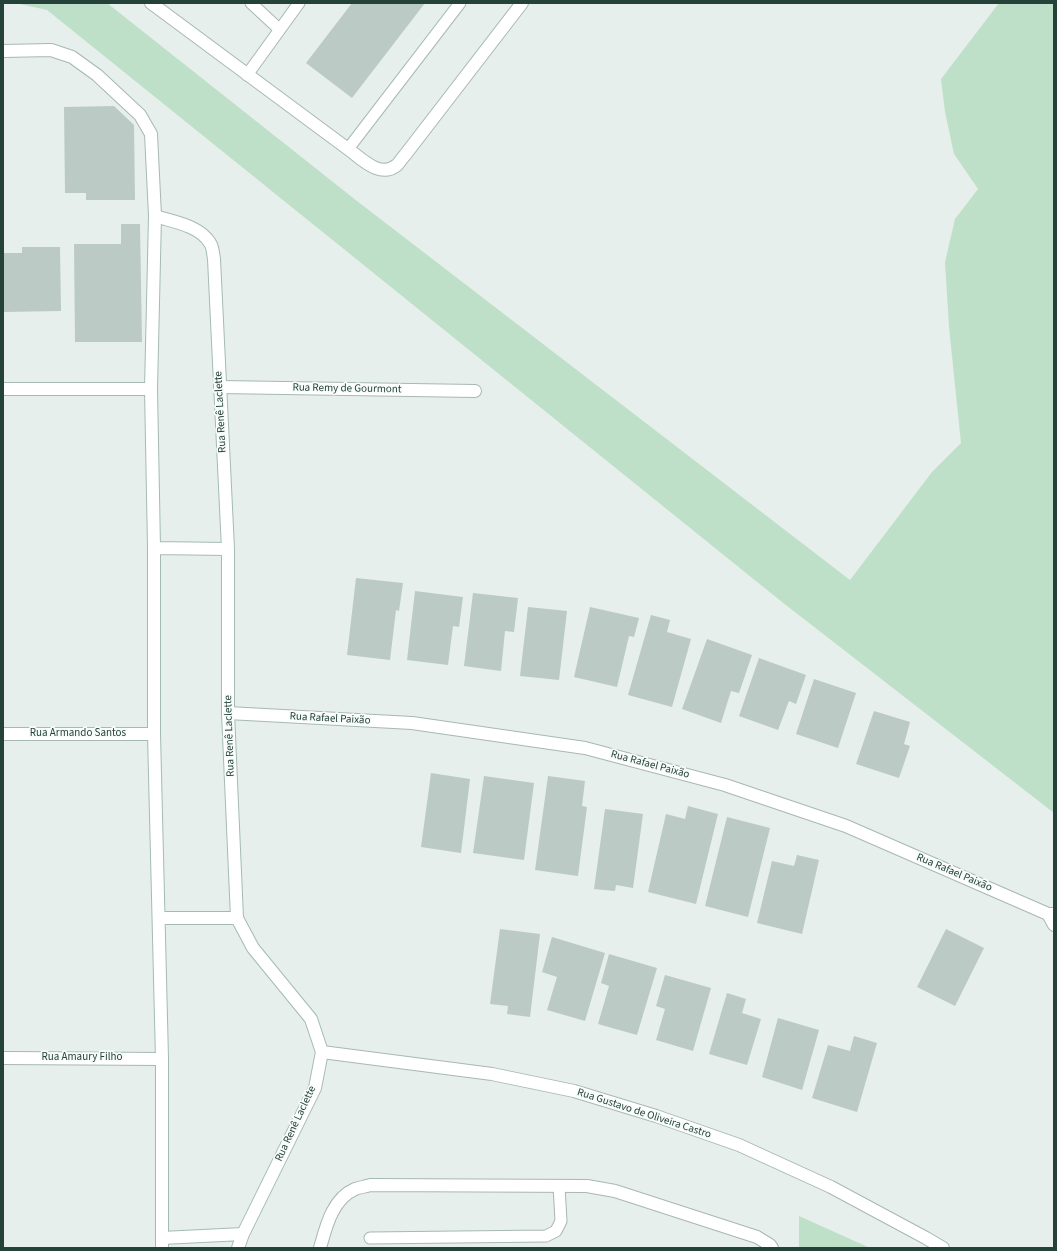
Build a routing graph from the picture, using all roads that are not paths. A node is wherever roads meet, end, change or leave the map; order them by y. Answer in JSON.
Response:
{"nodes":[{"id":1,"x":151,"y":3,"type":"edge"},
{"id":2,"x":250,"y":3,"type":"edge"},
{"id":3,"x":299,"y":3,"type":"edge"},
{"id":4,"x":460,"y":3,"type":"edge"},
{"id":5,"x":522,"y":3,"type":"edge"},
{"id":6,"x":279,"y":28,"type":"junction"},
{"id":7,"x":3,"y":51,"type":"edge"},
{"id":8,"x":247,"y":75,"type":"junction"},
{"id":9,"x":348,"y":149,"type":"junction"},
{"id":10,"x":155,"y":216,"type":"junction"},
{"id":11,"x":220,"y":387,"type":"junction"},
{"id":12,"x":3,"y":389,"type":"edge"},
{"id":13,"x":151,"y":389,"type":"junction"},
{"id":14,"x":474,"y":391,"type":"dead end"},
{"id":15,"x":154,"y":548,"type":"junction"},
{"id":16,"x":228,"y":549,"type":"junction"},
{"id":17,"x":228,"y":713,"type":"junction"},
{"id":18,"x":3,"y":734,"type":"edge"},
{"id":19,"x":154,"y":734,"type":"junction"},
{"id":20,"x":1051,"y":914,"type":"edge"},
{"id":21,"x":158,"y":918,"type":"junction"},
{"id":22,"x":236,"y":918,"type":"junction"},
{"id":23,"x":1054,"y":925,"type":"edge"},
{"id":24,"x":322,"y":1052,"type":"junction"},
{"id":25,"x":3,"y":1058,"type":"edge"},
{"id":26,"x":162,"y":1059,"type":"junction"},
{"id":27,"x":559,"y":1186,"type":"junction"},
{"id":28,"x":242,"y":1234,"type":"junction"},
{"id":29,"x":370,"y":1238,"type":"dead end"},
{"id":30,"x":160,"y":1244,"type":"edge"},
{"id":31,"x":238,"y":1248,"type":"edge"},
{"id":32,"x":320,"y":1248,"type":"edge"},
{"id":33,"x":772,"y":1248,"type":"edge"},
{"id":34,"x":942,"y":1248,"type":"edge"}],
"edges":[{"from":1,"to":8,"type":"street"},
{"from":2,"to":6,"type":"lane"},
{"from":3,"to":6,"type":"lane"},
{"from":4,"to":9,"type":"lane"},
{"from":5,"to":9,"type":"street"},
{"from":6,"to":8,"type":"lane"},
{"from":7,"to":10,"type":"street"},
{"from":8,"to":9,"type":"street"},
{"from":10,"to":11,"type":"street","name":"Rua Renê Laclette"},
{"from":10,"to":13,"type":"street"},
{"from":11,"to":14,"type":"street","name":"Rua Remy de Gourmont"},
{"from":11,"to":16,"type":"street","name":"Rua Renê Laclette"},
{"from":12,"to":13,"type":"street"},
{"from":13,"to":15,"type":"street"},
{"from":15,"to":16,"type":"street"},
{"from":15,"to":19,"type":"street"},
{"from":16,"to":17,"type":"street","name":"Rua Renê Laclette"},
{"from":17,"to":20,"type":"street","name":"Rua Rafael Paixão"},
{"from":17,"to":22,"type":"street","name":"Rua Renê Laclette"},
{"from":18,"to":19,"type":"street","name":"Rua Armando Santos"},
{"from":19,"to":21,"type":"street"},
{"from":20,"to":23,"type":"street","name":"Rua Rafael Paixão"},
{"from":21,"to":22,"type":"street"},
{"from":21,"to":26,"type":"street"},
{"from":22,"to":24,"type":"street","name":"Rua Renê Laclette"},
{"from":24,"to":28,"type":"street","name":"Rua Renê Laclette"},
{"from":24,"to":34,"type":"street","name":"Rua Gustavo de Oliveira Castro"},
{"from":25,"to":26,"type":"street","name":"Rua Amaury Filho"},
{"from":26,"to":30,"type":"street"},
{"from":27,"to":29,"type":"lane"},
{"from":27,"to":32,"type":"street"},
{"from":27,"to":33,"type":"street"},
{"from":28,"to":30,"type":"street"},
{"from":28,"to":31,"type":"street","name":"Rua Renê Laclette"}]}
